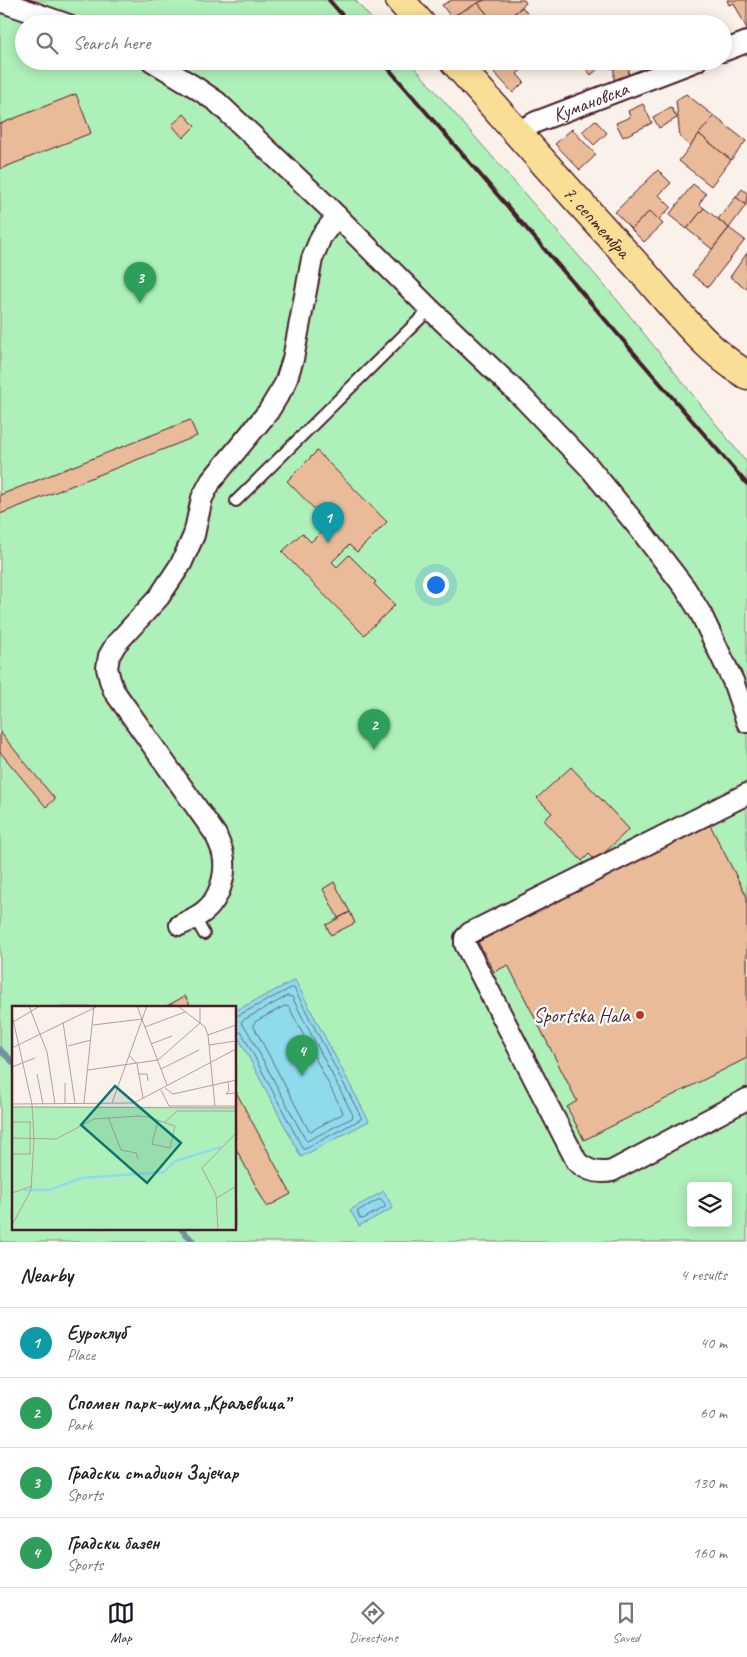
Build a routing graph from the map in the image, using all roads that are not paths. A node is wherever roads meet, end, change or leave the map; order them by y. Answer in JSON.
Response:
{"nodes":[{"id":1,"x":400,"y":0,"type":"edge"},
{"id":2,"x":0,"y":1,"type":"edge"},
{"id":3,"x":40,"y":15,"type":"edge"},
{"id":4,"x":413,"y":15,"type":"edge"},
{"id":5,"x":747,"y":42,"type":"edge"},
{"id":6,"x":732,"y":48,"type":"edge"},
{"id":7,"x":168,"y":70,"type":"edge"},
{"id":8,"x":462,"y":70,"type":"edge"},
{"id":9,"x":672,"y":70,"type":"edge"},
{"id":10,"x":516,"y":134,"type":"junction"},
{"id":11,"x":337,"y":216,"type":"junction"},
{"id":12,"x":430,"y":309,"type":"junction"},
{"id":13,"x":747,"y":374,"type":"edge"},
{"id":14,"x":236,"y":501,"type":"dead end"},
{"id":15,"x":747,"y":722,"type":"edge"},
{"id":16,"x":747,"y":794,"type":"edge"},
{"id":17,"x":193,"y":926,"type":"dead end"},
{"id":18,"x":747,"y":1099,"type":"edge"}],
"edges":[{"from":1,"to":4,"type":"main road"},
{"from":2,"to":3,"type":"street"},
{"from":5,"to":6,"type":"street"},
{"from":7,"to":11,"type":"street"},
{"from":8,"to":10,"type":"main road","name":"7. септембра"},
{"from":9,"to":10,"type":"street","name":"Кумановска"},
{"from":10,"to":13,"type":"main road","name":"7. септембра"},
{"from":11,"to":12,"type":"street"},
{"from":11,"to":17,"type":"street"},
{"from":12,"to":14,"type":"lane"},
{"from":12,"to":15,"type":"street"},
{"from":16,"to":18,"type":"street"}]}
